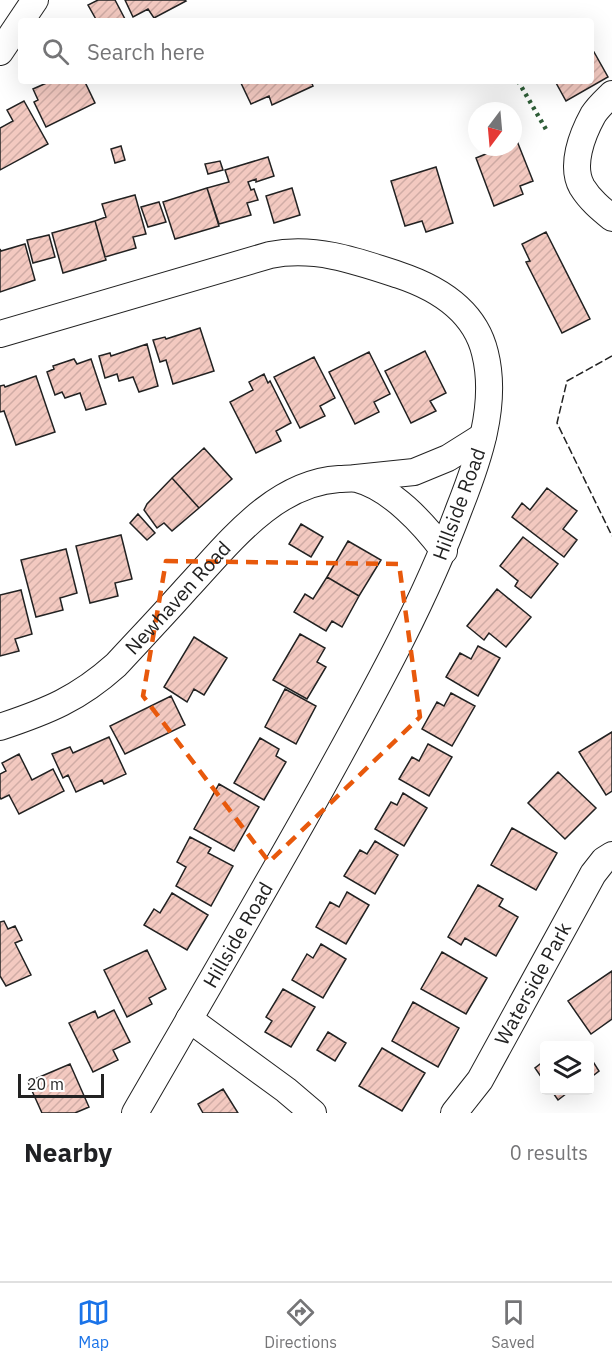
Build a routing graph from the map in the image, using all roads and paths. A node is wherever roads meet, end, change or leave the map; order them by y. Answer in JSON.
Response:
{"nodes":[{"id":1,"x":34,"y":0,"type":"edge"},
{"id":2,"x":22,"y":18,"type":"edge"},
{"id":3,"x":18,"y":24,"type":"edge"},
{"id":4,"x":0,"y":52,"type":"edge"},
{"id":5,"x":612,"y":94,"type":"edge"},
{"id":6,"x":607,"y":207,"type":"edge"},
{"id":7,"x":0,"y":334,"type":"edge"},
{"id":8,"x":483,"y":436,"type":"junction"},
{"id":9,"x":356,"y":478,"type":"junction"},
{"id":10,"x":444,"y":551,"type":"junction"},
{"id":11,"x":0,"y":727,"type":"edge"},
{"id":12,"x":612,"y":855,"type":"edge"},
{"id":13,"x":189,"y":1019,"type":"junction"},
{"id":14,"x":135,"y":1113,"type":"edge"},
{"id":15,"x":313,"y":1113,"type":"edge"},
{"id":16,"x":454,"y":1113,"type":"edge"}],
"edges":[{"from":1,"to":2,"type":"street"},
{"from":3,"to":4,"type":"street"},
{"from":5,"to":6,"type":"street"},
{"from":7,"to":8,"type":"street","name":"Hillside Road"},
{"from":8,"to":9,"type":"street","name":"Newhaven Road"},
{"from":8,"to":10,"type":"street","name":"Hillside Road"},
{"from":9,"to":10,"type":"street"},
{"from":9,"to":11,"type":"street","name":"Newhaven Road"},
{"from":10,"to":13,"type":"street","name":"Hillside Road"},
{"from":12,"to":16,"type":"street","name":"Waterside Park"},
{"from":13,"to":14,"type":"street","name":"Hillside Road"},
{"from":13,"to":15,"type":"street"}]}
